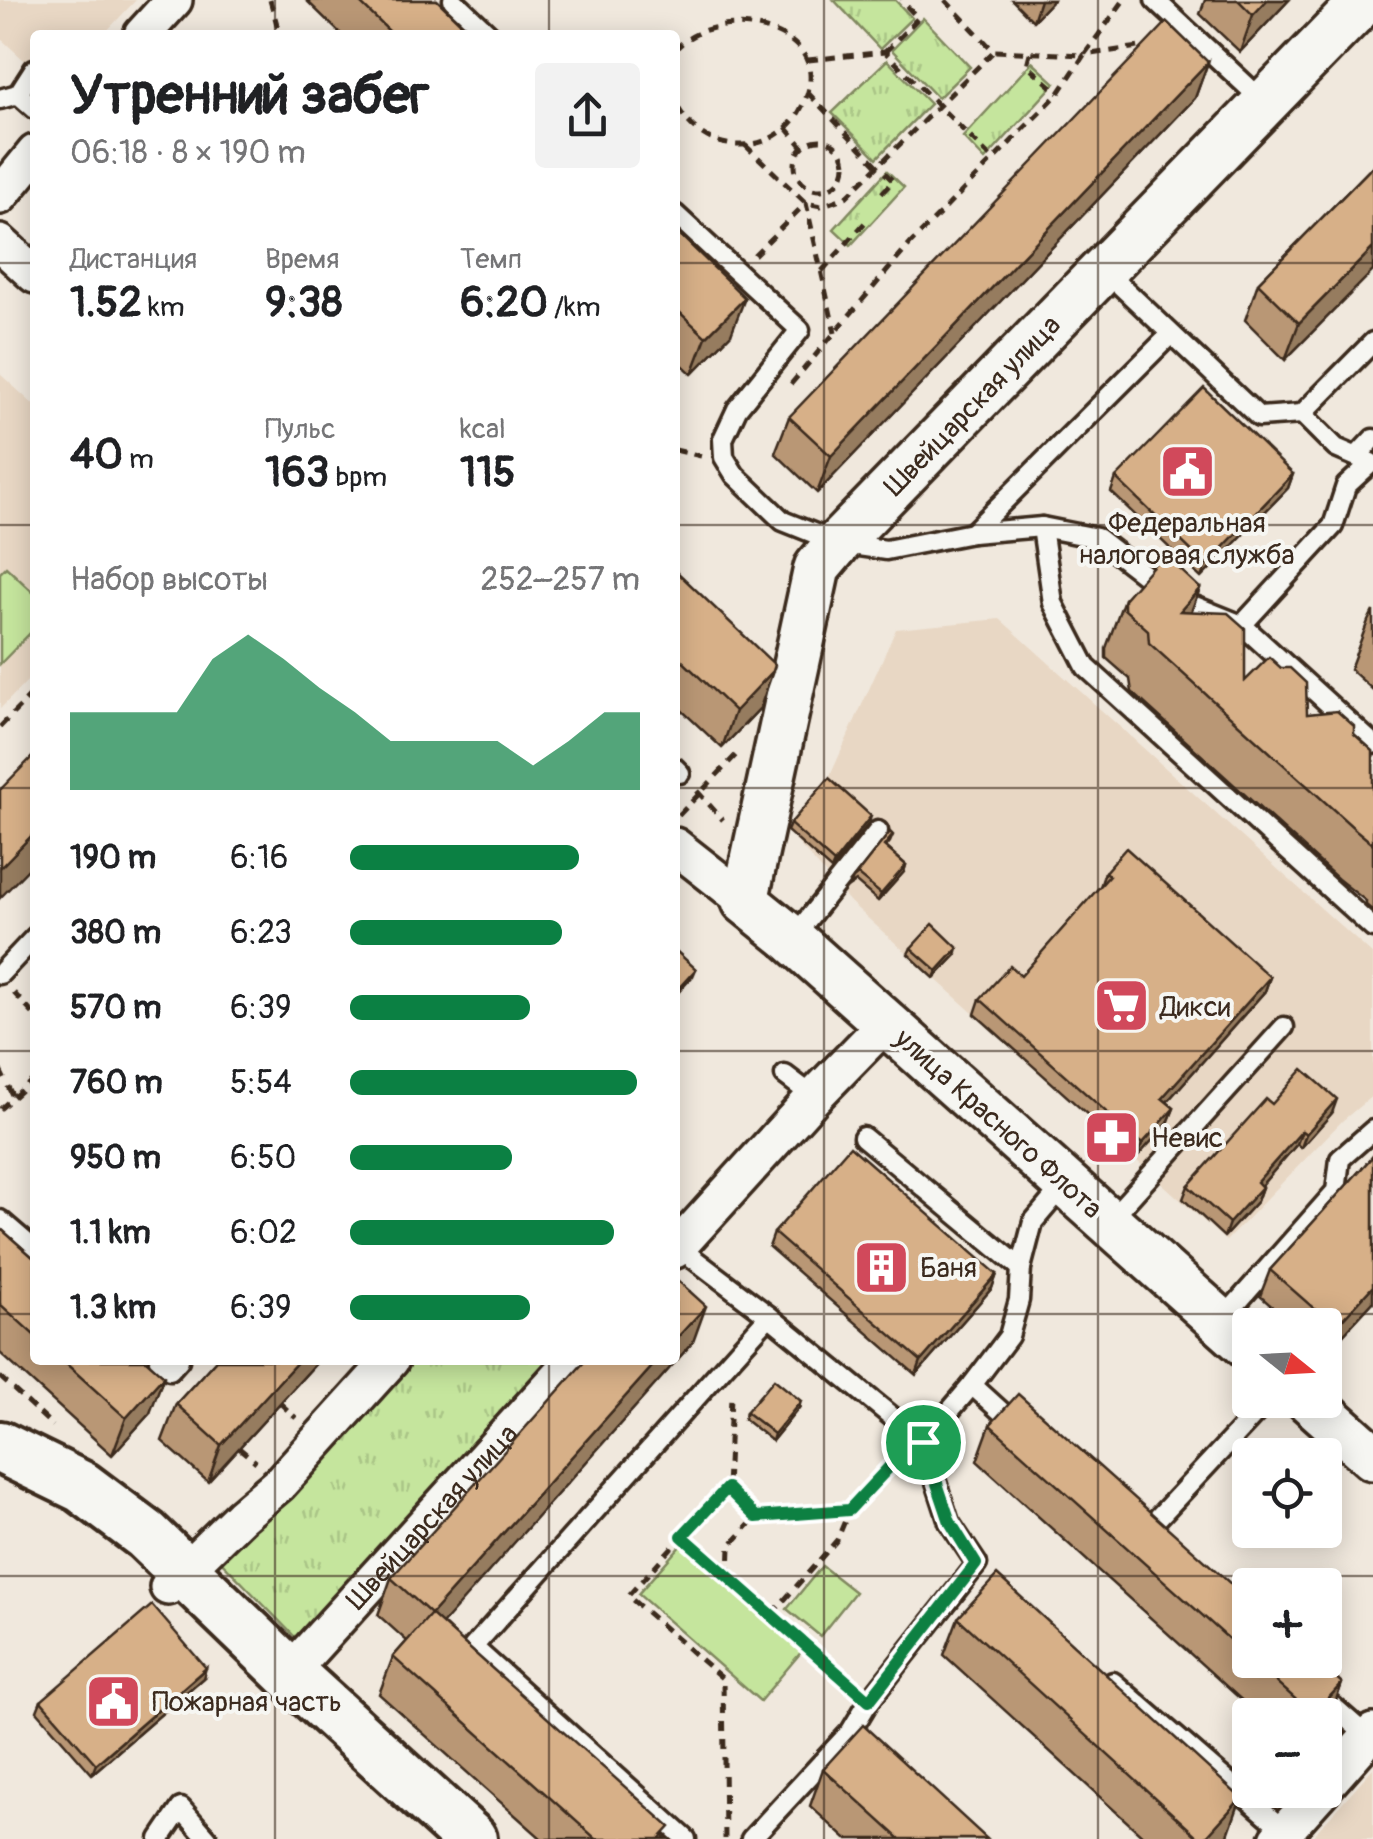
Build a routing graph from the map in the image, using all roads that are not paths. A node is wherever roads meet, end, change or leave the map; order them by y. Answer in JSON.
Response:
{"nodes":[{"id":1,"x":174,"y":0,"type":"edge"},
{"id":2,"x":454,"y":0,"type":"edge"},
{"id":3,"x":1154,"y":0,"type":"edge"},
{"id":4,"x":1365,"y":0,"type":"edge"},
{"id":5,"x":147,"y":30,"type":"edge"},
{"id":6,"x":485,"y":30,"type":"edge"},
{"id":7,"x":30,"y":73,"type":"edge"},
{"id":8,"x":9,"y":97,"type":"edge"},
{"id":9,"x":1264,"y":102,"type":"junction"},
{"id":10,"x":30,"y":159,"type":"edge"},
{"id":11,"x":0,"y":196,"type":"edge"},
{"id":12,"x":680,"y":219,"type":"edge"},
{"id":13,"x":0,"y":243,"type":"edge"},
{"id":14,"x":1102,"y":269,"type":"junction"},
{"id":15,"x":30,"y":270,"type":"edge"},
{"id":16,"x":1170,"y":335,"type":"junction"},
{"id":17,"x":1373,"y":342,"type":"edge"},
{"id":18,"x":1302,"y":414,"type":"junction"},
{"id":19,"x":1373,"y":439,"type":"edge"},
{"id":20,"x":1367,"y":461,"type":"edge"},
{"id":21,"x":1042,"y":527,"type":"junction"},
{"id":22,"x":972,"y":533,"type":"junction"},
{"id":23,"x":838,"y":543,"type":"junction"},
{"id":24,"x":1242,"y":625,"type":"junction"},
{"id":25,"x":1373,"y":744,"type":"edge"},
{"id":26,"x":878,"y":831,"type":"dead end"},
{"id":27,"x":680,"y":850,"type":"edge"},
{"id":28,"x":745,"y":901,"type":"junction"},
{"id":29,"x":1373,"y":928,"type":"edge"},
{"id":30,"x":792,"y":940,"type":"junction"},
{"id":31,"x":30,"y":942,"type":"edge"},
{"id":32,"x":0,"y":974,"type":"edge"},
{"id":33,"x":886,"y":1023,"type":"junction"},
{"id":34,"x":1284,"y":1027,"type":"dead end"},
{"id":35,"x":785,"y":1075,"type":"dead end"},
{"id":36,"x":814,"y":1097,"type":"junction"},
{"id":37,"x":1373,"y":1130,"type":"edge"},
{"id":38,"x":863,"y":1138,"type":"dead end"},
{"id":39,"x":1066,"y":1183,"type":"junction"},
{"id":40,"x":0,"y":1220,"type":"edge"},
{"id":41,"x":1109,"y":1222,"type":"junction"},
{"id":42,"x":680,"y":1243,"type":"edge"},
{"id":43,"x":30,"y":1246,"type":"edge"},
{"id":44,"x":680,"y":1250,"type":"edge"},
{"id":45,"x":1021,"y":1268,"type":"junction"},
{"id":46,"x":1254,"y":1308,"type":"edge"},
{"id":47,"x":770,"y":1316,"type":"junction"},
{"id":48,"x":1232,"y":1332,"type":"edge"},
{"id":49,"x":386,"y":1365,"type":"edge"},
{"id":50,"x":569,"y":1365,"type":"edge"},
{"id":51,"x":972,"y":1385,"type":"junction"},
{"id":52,"x":1251,"y":1418,"type":"edge"},
{"id":53,"x":1328,"y":1418,"type":"edge"},
{"id":54,"x":1028,"y":1436,"type":"edge"},
{"id":55,"x":923,"y":1442,"type":"junction"},
{"id":56,"x":0,"y":1447,"type":"edge"},
{"id":57,"x":1373,"y":1458,"type":"edge"},
{"id":58,"x":0,"y":1478,"type":"edge"},
{"id":59,"x":1141,"y":1535,"type":"edge"},
{"id":60,"x":176,"y":1579,"type":"junction"},
{"id":61,"x":1094,"y":1666,"type":"edge"},
{"id":62,"x":289,"y":1672,"type":"junction"},
{"id":63,"x":1310,"y":1686,"type":"edge"},
{"id":64,"x":1371,"y":1735,"type":"edge"},
{"id":65,"x":1342,"y":1767,"type":"edge"},
{"id":66,"x":1306,"y":1808,"type":"edge"},
{"id":67,"x":1282,"y":1835,"type":"edge"},
{"id":68,"x":160,"y":1839,"type":"edge"},
{"id":69,"x":208,"y":1839,"type":"edge"},
{"id":70,"x":442,"y":1839,"type":"edge"},
{"id":71,"x":471,"y":1839,"type":"edge"},
{"id":72,"x":686,"y":1839,"type":"edge"},
{"id":73,"x":751,"y":1839,"type":"edge"}],
"edges":[{"from":1,"to":5,"type":"street"},
{"from":2,"to":6,"type":"lane"},
{"from":3,"to":9,"type":"lane"},
{"from":4,"to":9,"type":"street","name":"Швейцарская улица"},
{"from":7,"to":8,"type":"lane"},
{"from":9,"to":14,"type":"street","name":"Швейцарская улица"},
{"from":10,"to":11,"type":"street"},
{"from":12,"to":23,"type":"lane"},
{"from":13,"to":15,"type":"street"},
{"from":14,"to":16,"type":"lane"},
{"from":14,"to":23,"type":"street","name":"Швейцарская улица"},
{"from":16,"to":18,"type":"lane"},
{"from":16,"to":22,"type":"lane"},
{"from":17,"to":18,"type":"lane"},
{"from":18,"to":20,"type":"lane"},
{"from":19,"to":20,"type":"lane"},
{"from":20,"to":24,"type":"lane"},
{"from":21,"to":22,"type":"lane"},
{"from":21,"to":24,"type":"lane"},
{"from":21,"to":29,"type":"lane"},
{"from":22,"to":23,"type":"lane"},
{"from":23,"to":28,"type":"street","name":"Швейцарская улица"},
{"from":24,"to":25,"type":"lane"},
{"from":26,"to":30,"type":"lane"},
{"from":27,"to":28,"type":"street"},
{"from":28,"to":30,"type":"street","name":"улица Красного Флота"},
{"from":30,"to":33,"type":"street","name":"улица Красного Флота"},
{"from":31,"to":32,"type":"lane"},
{"from":33,"to":36,"type":"street"},
{"from":33,"to":39,"type":"street","name":"улица Красного Флота"},
{"from":34,"to":41,"type":"lane"},
{"from":35,"to":36,"type":"lane"},
{"from":36,"to":42,"type":"street"},
{"from":37,"to":46,"type":"lane"},
{"from":38,"to":45,"type":"lane"},
{"from":39,"to":41,"type":"street","name":"улица Красного Флота"},
{"from":39,"to":45,"type":"lane"},
{"from":40,"to":43,"type":"lane"},
{"from":41,"to":48,"type":"street","name":"улица Красного Флота"},
{"from":44,"to":47,"type":"lane"},
{"from":45,"to":51,"type":"lane"},
{"from":47,"to":55,"type":"lane"},
{"from":47,"to":72,"type":"lane"},
{"from":49,"to":60,"type":"street"},
{"from":50,"to":62,"type":"street","name":"Швейцарская улица"},
{"from":51,"to":54,"type":"lane"},
{"from":51,"to":55,"type":"lane"},
{"from":52,"to":59,"type":"lane"},
{"from":53,"to":57,"type":"street"},
{"from":55,"to":73,"type":"lane"},
{"from":56,"to":60,"type":"main road"},
{"from":58,"to":60,"type":"main road"},
{"from":60,"to":62,"type":"main road"},
{"from":60,"to":70,"type":"main road"},
{"from":61,"to":67,"type":"lane"},
{"from":62,"to":71,"type":"main road"},
{"from":63,"to":64,"type":"lane"},
{"from":64,"to":65,"type":"street"},
{"from":66,"to":67,"type":"street"},
{"from":68,"to":69,"type":"lane"}]}
